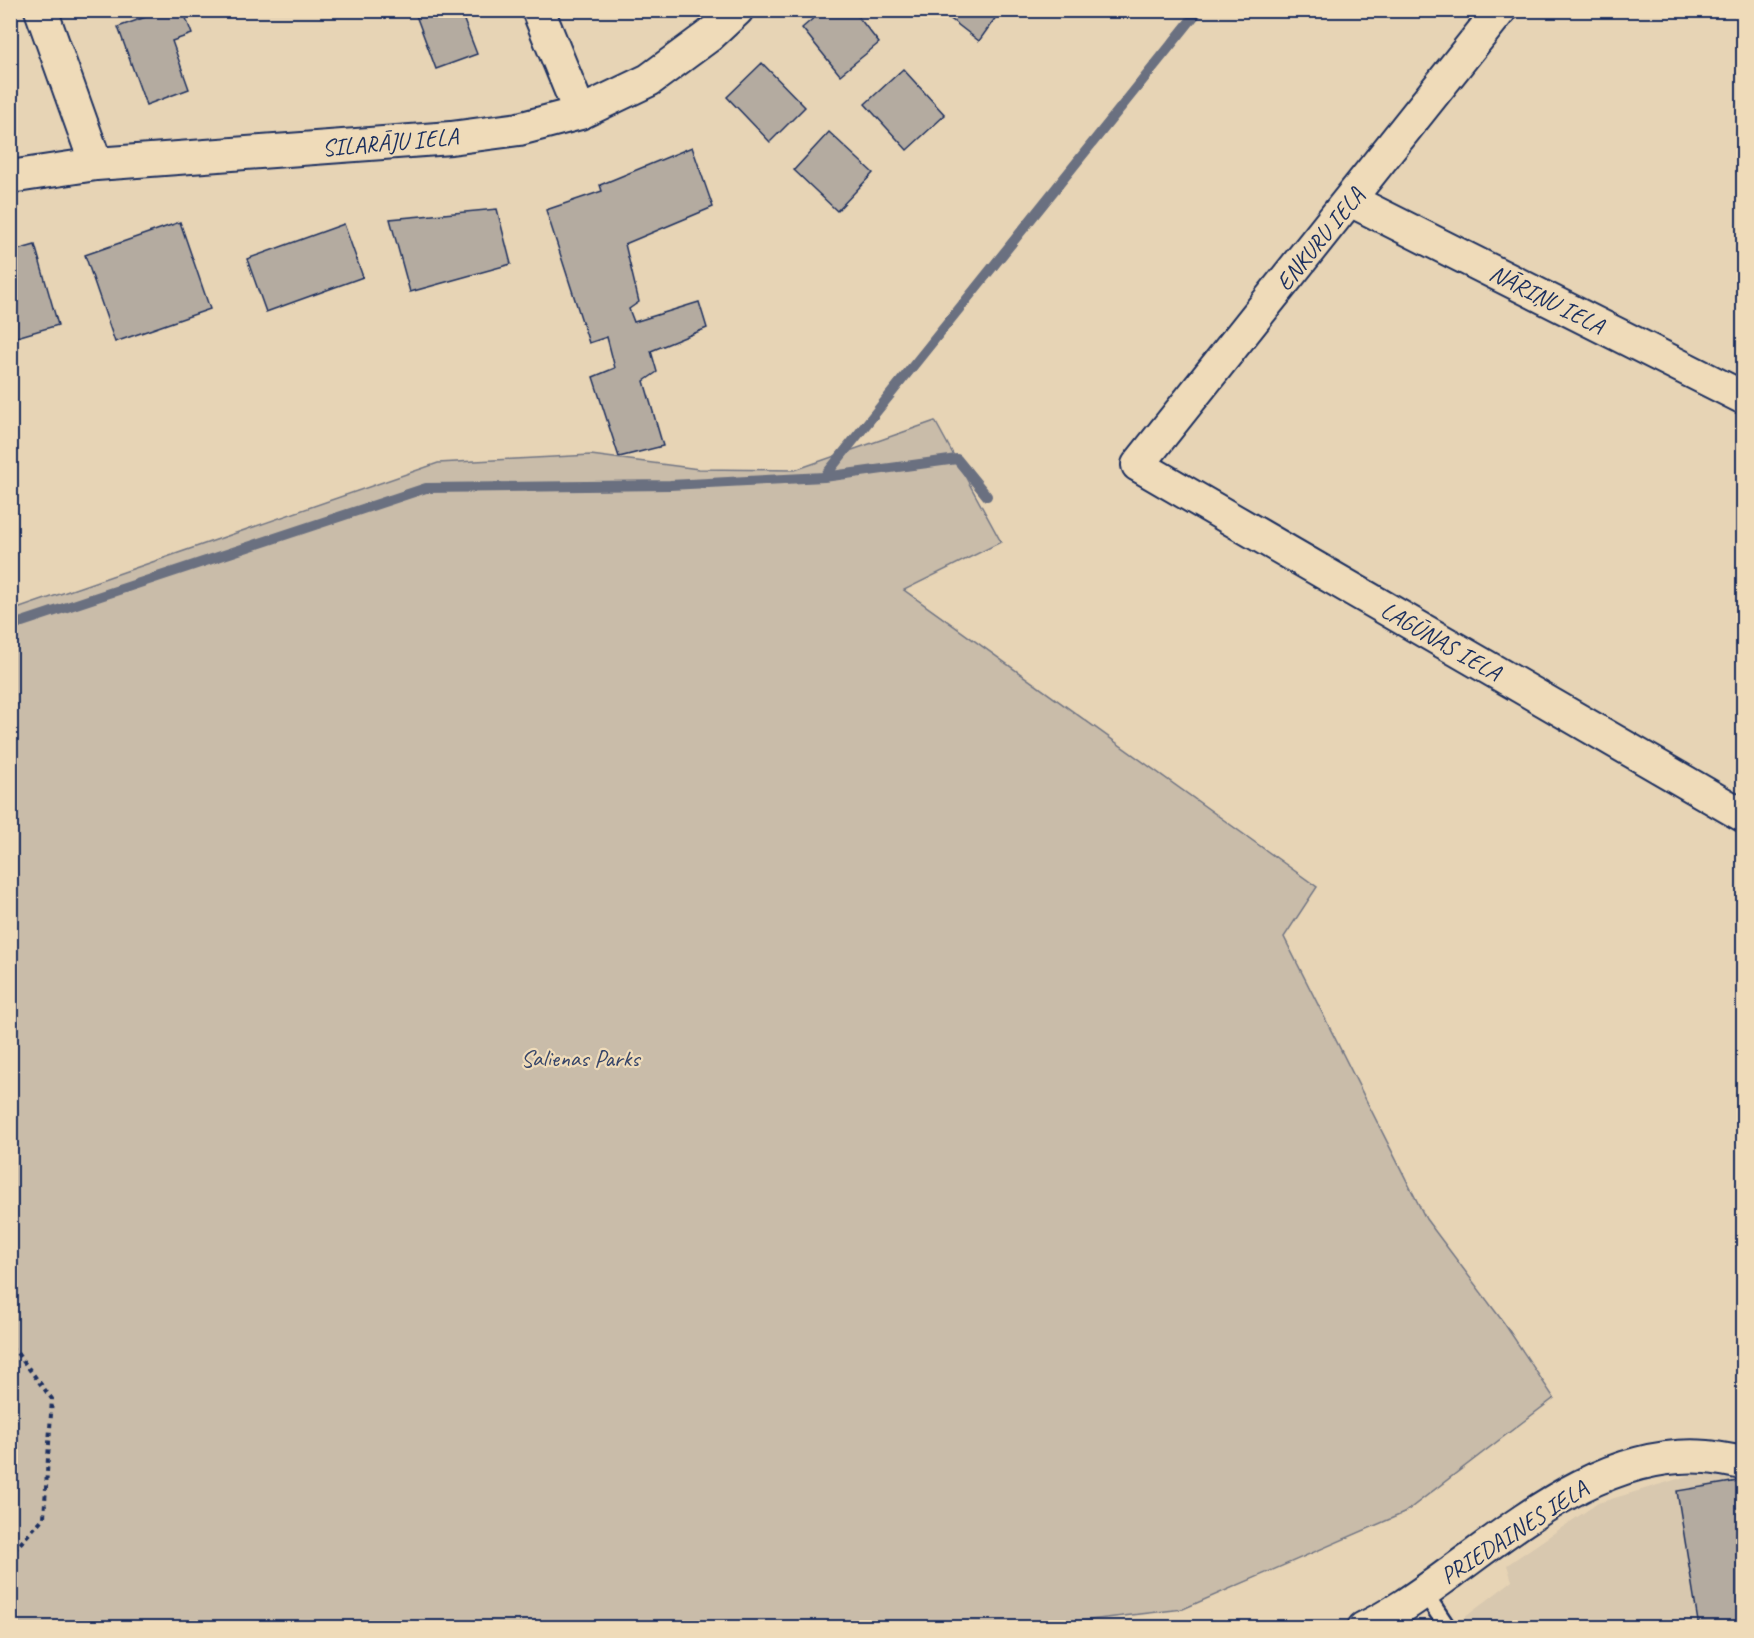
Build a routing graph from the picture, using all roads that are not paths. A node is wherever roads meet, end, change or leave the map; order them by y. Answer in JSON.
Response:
{"nodes":[{"id":1,"x":41,"y":10,"type":"edge"},
{"id":2,"x":538,"y":10,"type":"edge"},
{"id":3,"x":737,"y":10,"type":"edge"},
{"id":4,"x":1500,"y":10,"type":"edge"},
{"id":5,"x":580,"y":113,"type":"junction"},
{"id":6,"x":96,"y":164,"type":"junction"},
{"id":7,"x":10,"y":177,"type":"edge"},
{"id":8,"x":1350,"y":200,"type":"junction"},
{"id":9,"x":1743,"y":398,"type":"edge"},
{"id":10,"x":1138,"y":465,"type":"joint"},
{"id":11,"x":1743,"y":816,"type":"edge"},
{"id":12,"x":1743,"y":1463,"type":"edge"},
{"id":13,"x":1424,"y":1592,"type":"junction"},
{"id":14,"x":1364,"y":1628,"type":"edge"},
{"id":15,"x":1448,"y":1628,"type":"edge"}],
"edges":[{"from":1,"to":6,"type":"street"},
{"from":2,"to":5,"type":"street"},
{"from":3,"to":5,"type":"street","name":"SILARĀJU IELA"},
{"from":4,"to":8,"type":"street","name":"ENKURU IELA"},
{"from":5,"to":6,"type":"street","name":"SILARĀJU IELA"},
{"from":6,"to":7,"type":"street","name":"SILARĀJU IELA"},
{"from":8,"to":9,"type":"street","name":"NĀRIŅU IELA"},
{"from":8,"to":10,"type":"street","name":"ENKURU IELA"},
{"from":10,"to":11,"type":"street","name":"LAGŪNAS IELA"},
{"from":12,"to":13,"type":"street","name":"PRIEDAINES IELA"},
{"from":13,"to":14,"type":"street","name":"PRIEDAINES IELA"},
{"from":13,"to":15,"type":"lane"}]}
